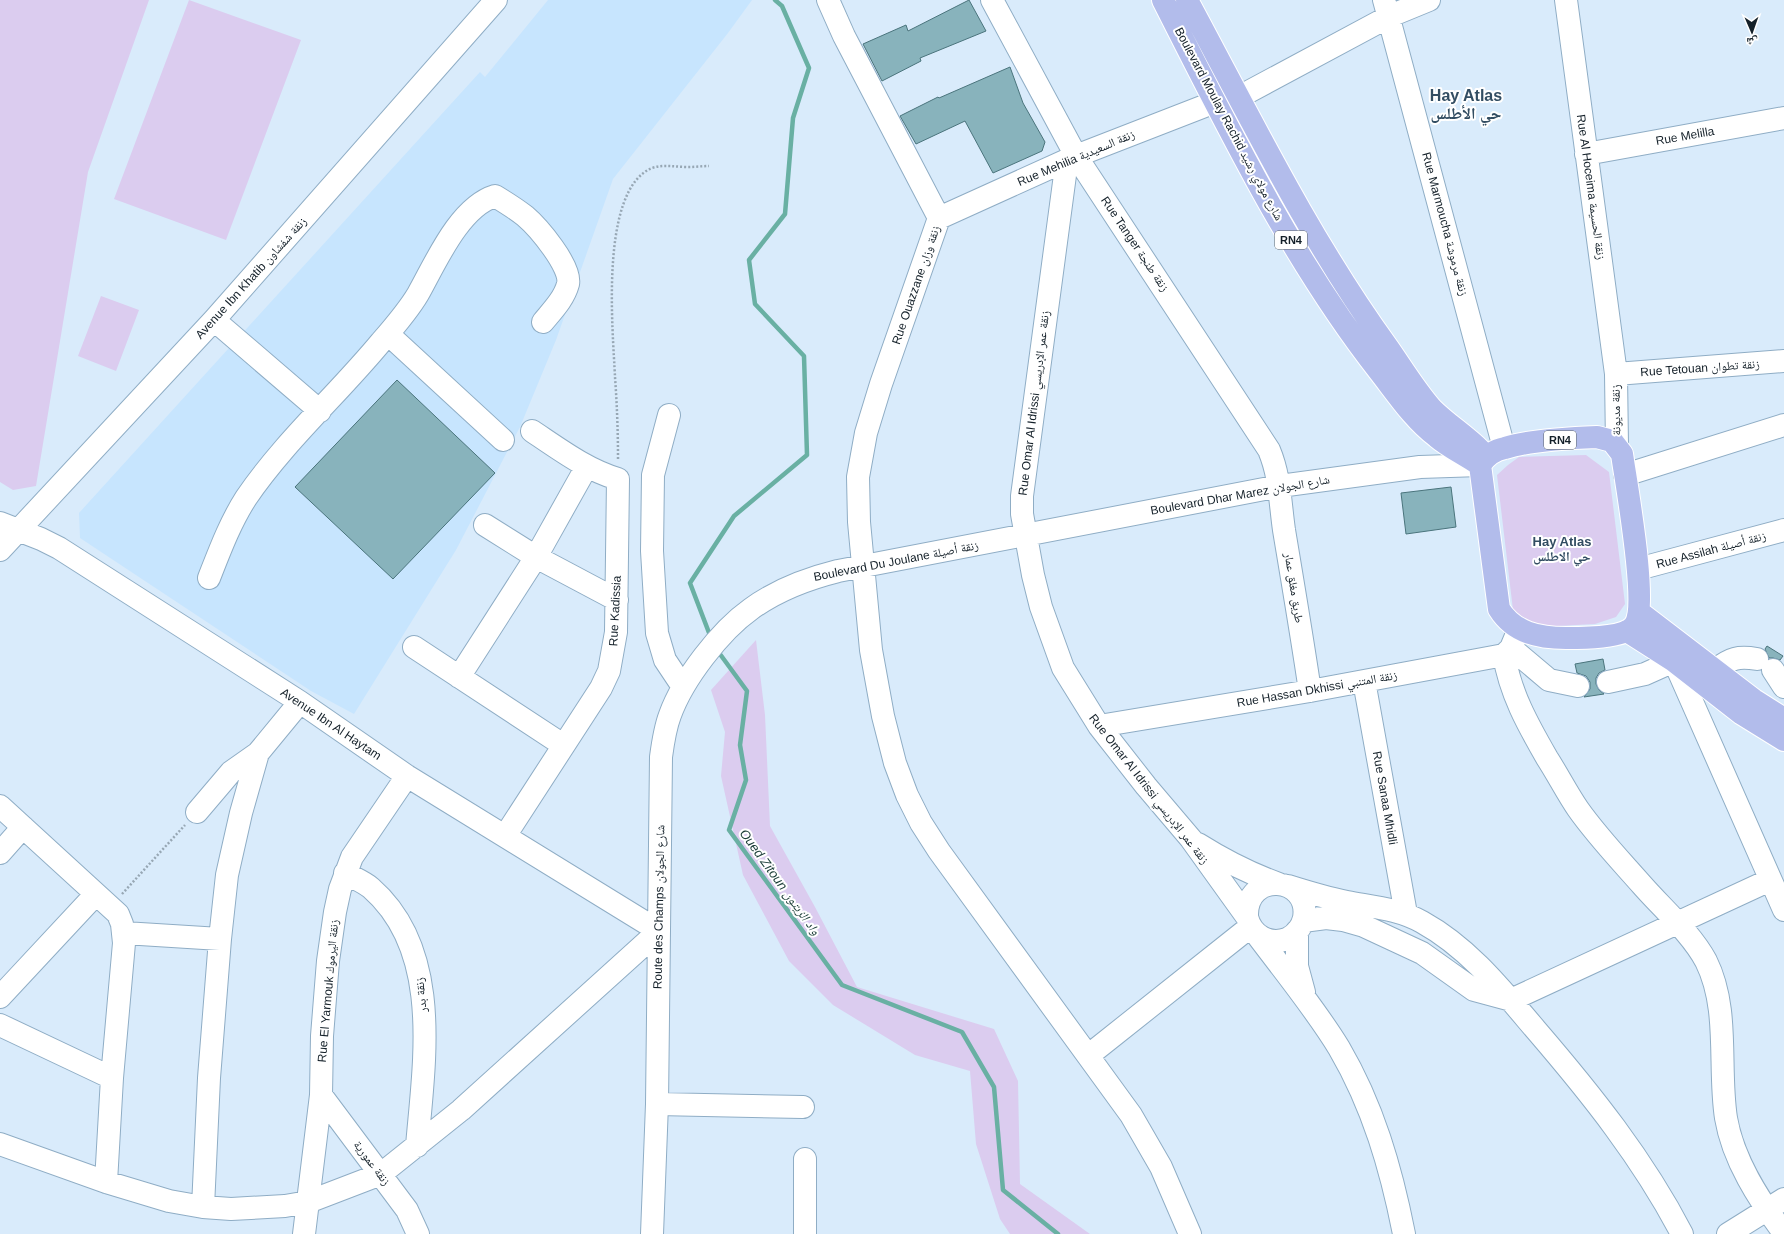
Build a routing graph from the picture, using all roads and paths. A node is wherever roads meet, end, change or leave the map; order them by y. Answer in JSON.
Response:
{"nodes":[{"id":1,"x":496,"y":0,"type":"edge"},
{"id":2,"x":828,"y":0,"type":"edge"},
{"id":3,"x":992,"y":0,"type":"edge"},
{"id":4,"x":1163,"y":0,"type":"edge"},
{"id":5,"x":1187,"y":0,"type":"edge"},
{"id":6,"x":1429,"y":0,"type":"edge"},
{"id":7,"x":1566,"y":0,"type":"edge"},
{"id":8,"x":1387,"y":8,"type":"edge"},
{"id":9,"x":1239,"y":97,"type":"junction"},
{"id":10,"x":1215,"y":102,"type":"junction"},
{"id":11,"x":1784,"y":118,"type":"edge"},
{"id":12,"x":1586,"y":154,"type":"junction"},
{"id":13,"x":1072,"y":158,"type":"junction"},
{"id":14,"x":709,"y":166,"type":"dead end"},
{"id":15,"x":939,"y":218,"type":"junction"},
{"id":16,"x":214,"y":320,"type":"junction"},
{"id":17,"x":543,"y":322,"type":"dead end"},
{"id":18,"x":388,"y":334,"type":"junction"},
{"id":19,"x":1784,"y":361,"type":"edge"},
{"id":20,"x":1616,"y":374,"type":"junction"},
{"id":21,"x":320,"y":411,"type":"junction"},
{"id":22,"x":669,"y":415,"type":"dead end"},
{"id":23,"x":1784,"y":425,"type":"edge"},
{"id":24,"x":532,"y":431,"type":"dead end"},
{"id":25,"x":502,"y":440,"type":"dead end"},
{"id":26,"x":1617,"y":446,"type":"junction"},
{"id":27,"x":1490,"y":456,"type":"junction"},
{"id":28,"x":587,"y":466,"type":"junction"},
{"id":29,"x":1625,"y":475,"type":"junction"},
{"id":30,"x":618,"y":479,"type":"junction"},
{"id":31,"x":1280,"y":486,"type":"junction"},
{"id":32,"x":485,"y":525,"type":"dead end"},
{"id":33,"x":9,"y":526,"type":"edge"},
{"id":34,"x":1784,"y":530,"type":"edge"},
{"id":35,"x":1025,"y":535,"type":"junction"},
{"id":36,"x":0,"y":550,"type":"edge"},
{"id":37,"x":536,"y":557,"type":"junction"},
{"id":38,"x":863,"y":567,"type":"junction"},
{"id":39,"x":1638,"y":570,"type":"junction"},
{"id":40,"x":209,"y":578,"type":"dead end"},
{"id":41,"x":617,"y":600,"type":"junction"},
{"id":42,"x":750,"y":609,"type":"joint"},
{"id":43,"x":1639,"y":612,"type":"junction"},
{"id":44,"x":1628,"y":632,"type":"junction"},
{"id":45,"x":1511,"y":644,"type":"junction"},
{"id":46,"x":414,"y":647,"type":"dead end"},
{"id":47,"x":1674,"y":661,"type":"junction"},
{"id":48,"x":1715,"y":670,"type":"junction"},
{"id":49,"x":1771,"y":672,"type":"edge"},
{"id":50,"x":459,"y":677,"type":"junction"},
{"id":51,"x":687,"y":681,"type":"junction"},
{"id":52,"x":1364,"y":681,"type":"junction"},
{"id":53,"x":1608,"y":682,"type":"dead end"},
{"id":54,"x":1578,"y":686,"type":"dead end"},
{"id":55,"x":1310,"y":691,"type":"junction"},
{"id":56,"x":300,"y":702,"type":"junction"},
{"id":57,"x":1780,"y":713,"type":"edge"},
{"id":58,"x":1099,"y":726,"type":"junction"},
{"id":59,"x":1784,"y":740,"type":"edge"},
{"id":60,"x":562,"y":745,"type":"junction"},
{"id":61,"x":258,"y":753,"type":"junction"},
{"id":62,"x":407,"y":776,"type":"junction"},
{"id":63,"x":0,"y":806,"type":"edge"},
{"id":64,"x":197,"y":812,"type":"joint"},
{"id":65,"x":23,"y":827,"type":"junction"},
{"id":66,"x":505,"y":836,"type":"junction"},
{"id":67,"x":1191,"y":838,"type":"junction"},
{"id":68,"x":0,"y":853,"type":"edge"},
{"id":69,"x":345,"y":873,"type":"junction"},
{"id":70,"x":1770,"y":880,"type":"junction"},
{"id":71,"x":1283,"y":885,"type":"junction"},
{"id":72,"x":103,"y":900,"type":"junction"},
{"id":73,"x":1784,"y":910,"type":"edge"},
{"id":74,"x":1406,"y":914,"type":"junction"},
{"id":75,"x":1676,"y":923,"type":"junction"},
{"id":76,"x":1251,"y":926,"type":"junction"},
{"id":77,"x":1300,"y":926,"type":"junction"},
{"id":78,"x":659,"y":931,"type":"junction"},
{"id":79,"x":124,"y":933,"type":"junction"},
{"id":80,"x":220,"y":939,"type":"junction"},
{"id":81,"x":0,"y":997,"type":"edge"},
{"id":82,"x":1511,"y":1000,"type":"junction"},
{"id":83,"x":1309,"y":1006,"type":"junction"},
{"id":84,"x":0,"y":1025,"type":"edge"},
{"id":85,"x":1089,"y":1055,"type":"junction"},
{"id":86,"x":112,"y":1078,"type":"junction"},
{"id":87,"x":321,"y":1095,"type":"junction"},
{"id":88,"x":657,"y":1104,"type":"junction"},
{"id":89,"x":803,"y":1107,"type":"dead end"},
{"id":90,"x":0,"y":1144,"type":"edge"},
{"id":91,"x":417,"y":1146,"type":"junction"},
{"id":92,"x":805,"y":1159,"type":"dead end"},
{"id":93,"x":381,"y":1174,"type":"junction"},
{"id":94,"x":106,"y":1182,"type":"junction"},
{"id":95,"x":308,"y":1202,"type":"junction"},
{"id":96,"x":1775,"y":1204,"type":"edge"},
{"id":97,"x":203,"y":1207,"type":"junction"},
{"id":98,"x":1784,"y":1233,"type":"edge"},
{"id":99,"x":304,"y":1234,"type":"edge"},
{"id":100,"x":418,"y":1234,"type":"edge"},
{"id":101,"x":652,"y":1234,"type":"edge"},
{"id":102,"x":805,"y":1234,"type":"edge"},
{"id":103,"x":1190,"y":1234,"type":"edge"},
{"id":104,"x":1404,"y":1234,"type":"edge"},
{"id":105,"x":1682,"y":1234,"type":"edge"},
{"id":106,"x":1728,"y":1234,"type":"edge"}],
"edges":[{"from":1,"to":16,"type":"street","name":"Avenue Ibn Khatib زنقة شفشاون"},
{"from":2,"to":15,"type":"street","name":"Rue Ouazzane زنقة وزان"},
{"from":3,"to":13,"type":"street","name":"Rue Tanger زنقة طنجة"},
{"from":4,"to":10,"type":"main road","name":"Boulevard Moulay Rachid شارع مولاي رشيد","number":"RN4"},
{"from":5,"to":9,"type":"main road","name":"Boulevard Moulay Rachid شارع مولاي رشيد","number":"RN4"},
{"from":6,"to":8,"type":"street"},
{"from":7,"to":12,"type":"street","name":"Rue Al Hoceima زنقة الحسيمة"},
{"from":8,"to":9,"type":"street"},
{"from":8,"to":27,"type":"street","name":"Rue Marmoucha زنقة مرموشة"},
{"from":9,"to":27,"type":"main road","name":"Boulevard Moulay Rachid شارع مولاي رشيد","number":"RN4"},
{"from":10,"to":13,"type":"street","name":"Rue Mehilia زنقة السعيدية"},
{"from":10,"to":27,"type":"main road","name":"Boulevard Moulay Rachid شارع مولاي رشيد","number":"RN4"},
{"from":11,"to":12,"type":"street","name":"Rue Melilla"},
{"from":12,"to":20,"type":"street","name":"Rue Al Hoceima زنقة الحسيمة"},
{"from":13,"to":15,"type":"street","name":"Rue Mehilia زنقة السعيدية"},
{"from":13,"to":31,"type":"street","name":"Rue Tanger زنقة طنجة"},
{"from":13,"to":35,"type":"street","name":"Rue Omar Al Idrissi زنقة عمر الإدريسي"},
{"from":14,"to":30,"type":"path"},
{"from":15,"to":38,"type":"street","name":"Rue Ouazzane زنقة وزان"},
{"from":16,"to":21,"type":"street"},
{"from":16,"to":33,"type":"street","name":"Avenue Ibn Khatib زنقة شفشاون"},
{"from":17,"to":18,"type":"street"},
{"from":18,"to":21,"type":"street"},
{"from":18,"to":25,"type":"street"},
{"from":19,"to":20,"type":"street","name":"Rue Tetouan زنقة تطوان"},
{"from":20,"to":26,"type":"street","name":"زنقة مديونة"},
{"from":21,"to":40,"type":"street"},
{"from":22,"to":51,"type":"street"},
{"from":23,"to":29,"type":"street"},
{"from":24,"to":28,"type":"street"},
{"from":26,"to":27,"type":"main road","number":"RN4"},
{"from":26,"to":29,"type":"main road"},
{"from":27,"to":31,"type":"street","name":"Boulevard Dhar Marez شارع الجولان"},
{"from":27,"to":45,"type":"main road"},
{"from":28,"to":30,"type":"street"},
{"from":28,"to":37,"type":"street"},
{"from":29,"to":39,"type":"main road"},
{"from":30,"to":41,"type":"street","name":"Rue Kadissia"},
{"from":31,"to":35,"type":"street","name":"Boulevard Dhar Marez شارع الجولان"},
{"from":31,"to":55,"type":"street","name":"طريق مغلق عمار"},
{"from":32,"to":37,"type":"street"},
{"from":33,"to":36,"type":"street","name":"Avenue Ibn Khatib زنقة شفشاون"},
{"from":33,"to":56,"type":"street","name":"Avenue Ibn Al Haytam"},
{"from":34,"to":39,"type":"street","name":"Rue Assilah زنقة أصيلة"},
{"from":35,"to":38,"type":"street","name":"Boulevard Du Joulane زنقة أصيلة"},
{"from":35,"to":58,"type":"street","name":"Rue Omar Al Idrissi زنقة عمر الإدريسي"},
{"from":37,"to":41,"type":"street"},
{"from":37,"to":50,"type":"street"},
{"from":38,"to":42,"type":"street","name":"Boulevard Du Joulane زنقة أصيلة"},
{"from":38,"to":85,"type":"street","name":"Rue Ouazzane زنقة وزان"},
{"from":39,"to":43,"type":"main road"},
{"from":41,"to":60,"type":"street","name":"Rue Kadissia"},
{"from":42,"to":51,"type":"street","name":"Route des Champs شارع الجولان"},
{"from":43,"to":44,"type":"main road"},
{"from":43,"to":48,"type":"main road"},
{"from":44,"to":45,"type":"main road"},
{"from":44,"to":47,"type":"main road"},
{"from":45,"to":52,"type":"street","name":"Rue Hassan Dkhissi زنقة المتنبي"},
{"from":45,"to":54,"type":"street"},
{"from":45,"to":75,"type":"street"},
{"from":46,"to":50,"type":"street"},
{"from":47,"to":53,"type":"street"},
{"from":47,"to":59,"type":"main road"},
{"from":47,"to":70,"type":"street"},
{"from":48,"to":49,"type":"street"},
{"from":48,"to":57,"type":"main road"},
{"from":50,"to":60,"type":"street"},
{"from":51,"to":78,"type":"street","name":"Route des Champs شارع الجولان"},
{"from":52,"to":55,"type":"street","name":"Rue Hassan Dkhissi زنقة المتنبي"},
{"from":52,"to":74,"type":"street","name":"Rue Sanaa Mhidli"},
{"from":55,"to":58,"type":"street","name":"Rue Hassan Dkhissi زنقة المتنبي"},
{"from":56,"to":61,"type":"street"},
{"from":56,"to":62,"type":"street","name":"Avenue Ibn Al Haytam"},
{"from":58,"to":67,"type":"street","name":"Rue Omar Al Idrissi زنقة عمر الإدريسي"},
{"from":60,"to":66,"type":"street","name":"Rue Kadissia"},
{"from":61,"to":64,"type":"street"},
{"from":61,"to":80,"type":"street"},
{"from":62,"to":66,"type":"street","name":"Avenue Ibn Al Haytam"},
{"from":62,"to":69,"type":"street","name":"Rue El Yarmouk زنقة اليرموك"},
{"from":63,"to":65,"type":"street"},
{"from":64,"to":72,"type":"path"},
{"from":65,"to":68,"type":"street"},
{"from":65,"to":72,"type":"street"},
{"from":66,"to":78,"type":"street","name":"Avenue Ibn Al Haytam"},
{"from":67,"to":71,"type":"street"},
{"from":67,"to":76,"type":"street","name":"Rue Omar Al Idrissi زنقة عمر الإدريسي"},
{"from":69,"to":87,"type":"street","name":"Rue El Yarmouk زنقة اليرموك"},
{"from":69,"to":91,"type":"street","name":"زنقة بدر"},
{"from":70,"to":73,"type":"street"},
{"from":70,"to":75,"type":"street"},
{"from":71,"to":74,"type":"street"},
{"from":71,"to":76,"type":"street"},
{"from":71,"to":77,"type":"street"},
{"from":72,"to":79,"type":"street"},
{"from":72,"to":81,"type":"street"},
{"from":74,"to":82,"type":"street"},
{"from":75,"to":82,"type":"street"},
{"from":75,"to":96,"type":"street"},
{"from":76,"to":77,"type":"street"},
{"from":76,"to":83,"type":"street","name":"Rue Omar Al Idrissi زنقة عمر الإدريسي"},
{"from":76,"to":85,"type":"street"},
{"from":77,"to":82,"type":"street"},
{"from":77,"to":83,"type":"street"},
{"from":78,"to":88,"type":"street","name":"Route des Champs شارع الجولان"},
{"from":78,"to":91,"type":"street"},
{"from":79,"to":80,"type":"street"},
{"from":79,"to":86,"type":"street"},
{"from":80,"to":97,"type":"street"},
{"from":82,"to":105,"type":"street"},
{"from":83,"to":104,"type":"street","name":"Rue Omar Al Idrissi زنقة عمر الإدريسي"},
{"from":84,"to":86,"type":"street"},
{"from":85,"to":103,"type":"street","name":"Rue Ouazzane زنقة وزان"},
{"from":86,"to":94,"type":"street"},
{"from":87,"to":93,"type":"street","name":"زنقة عمورية"},
{"from":87,"to":95,"type":"street","name":"Rue El Yarmouk زنقة اليرموك"},
{"from":88,"to":89,"type":"street"},
{"from":88,"to":101,"type":"street","name":"Route des Champs شارع الجولان"},
{"from":90,"to":94,"type":"street"},
{"from":91,"to":93,"type":"street"},
{"from":92,"to":102,"type":"street"},
{"from":93,"to":95,"type":"street"},
{"from":93,"to":100,"type":"street","name":"زنقة عمورية"},
{"from":94,"to":97,"type":"street"},
{"from":95,"to":97,"type":"street"},
{"from":95,"to":99,"type":"street","name":"Rue El Yarmouk زنقة اليرموك"},
{"from":96,"to":98,"type":"street"},
{"from":96,"to":106,"type":"street"}]}
